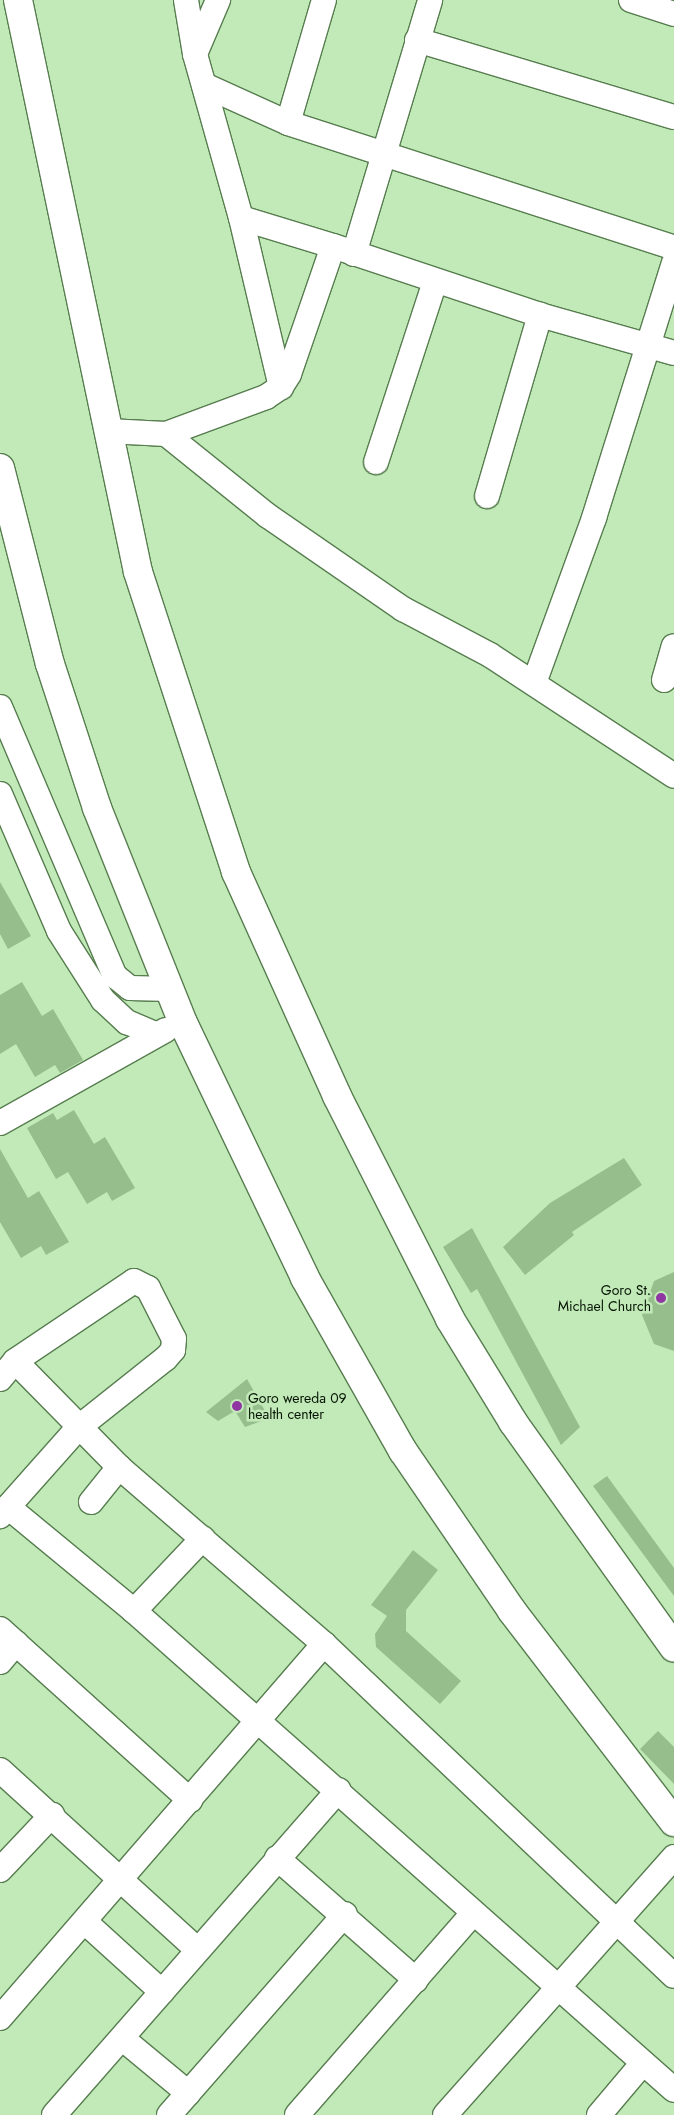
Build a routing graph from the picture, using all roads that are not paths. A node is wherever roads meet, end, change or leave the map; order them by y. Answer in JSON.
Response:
{"nodes":[{"id":1,"x":18,"y":0,"type":"edge"},
{"id":2,"x":186,"y":0,"type":"edge"},
{"id":3,"x":218,"y":0,"type":"edge"},
{"id":4,"x":324,"y":0,"type":"edge"},
{"id":5,"x":430,"y":0,"type":"edge"},
{"id":6,"x":631,"y":0,"type":"edge"},
{"id":7,"x":674,"y":14,"type":"edge"},
{"id":8,"x":416,"y":40,"type":"junction"},
{"id":9,"x":195,"y":54,"type":"junction"},
{"id":10,"x":204,"y":85,"type":"junction"},
{"id":11,"x":674,"y":118,"type":"edge"},
{"id":12,"x":288,"y":123,"type":"junction"},
{"id":13,"x":382,"y":153,"type":"junction"},
{"id":14,"x":241,"y":218,"type":"junction"},
{"id":15,"x":674,"y":248,"type":"edge"},
{"id":16,"x":343,"y":250,"type":"junction"},
{"id":17,"x":674,"y":262,"type":"edge"},
{"id":18,"x":436,"y":281,"type":"junction"},
{"id":19,"x":540,"y":315,"type":"junction"},
{"id":20,"x":648,"y":345,"type":"junction"},
{"id":21,"x":674,"y":353,"type":"edge"},
{"id":22,"x":280,"y":386,"type":"junction"},
{"id":23,"x":108,"y":431,"type":"junction"},
{"id":24,"x":166,"y":434,"type":"junction"},
{"id":25,"x":376,"y":462,"type":"dead end"},
{"id":26,"x":0,"y":468,"type":"edge"},
{"id":27,"x":487,"y":496,"type":"dead end"},
{"id":28,"x":674,"y":646,"type":"edge"},
{"id":29,"x":664,"y":680,"type":"dead end"},
{"id":30,"x":534,"y":683,"type":"junction"},
{"id":31,"x":0,"y":707,"type":"edge"},
{"id":32,"x":674,"y":776,"type":"edge"},
{"id":33,"x":0,"y":794,"type":"edge"},
{"id":34,"x":170,"y":989,"type":"junction"},
{"id":35,"x":184,"y":1024,"type":"junction"},
{"id":36,"x":156,"y":1034,"type":"junction"},
{"id":37,"x":0,"y":1123,"type":"edge"},
{"id":38,"x":8,"y":1370,"type":"edge"},
{"id":39,"x":78,"y":1428,"type":"junction"},
{"id":40,"x":119,"y":1467,"type":"junction"},
{"id":41,"x":91,"y":1502,"type":"dead end"},
{"id":42,"x":4,"y":1512,"type":"edge"},
{"id":43,"x":203,"y":1538,"type":"junction"},
{"id":44,"x":134,"y":1611,"type":"junction"},
{"id":45,"x":8,"y":1636,"type":"edge"},
{"id":46,"x":324,"y":1644,"type":"junction"},
{"id":47,"x":674,"y":1648,"type":"edge"},
{"id":48,"x":0,"y":1662,"type":"edge"},
{"id":49,"x":258,"y":1720,"type":"junction"},
{"id":50,"x":0,"y":1770,"type":"edge"},
{"id":51,"x":339,"y":1790,"type":"junction"},
{"id":52,"x":190,"y":1800,"type":"junction"},
{"id":53,"x":52,"y":1815,"type":"junction"},
{"id":54,"x":674,"y":1822,"type":"edge"},
{"id":55,"x":674,"y":1857,"type":"edge"},
{"id":56,"x":277,"y":1858,"type":"junction"},
{"id":57,"x":0,"y":1870,"type":"edge"},
{"id":58,"x":124,"y":1878,"type":"junction"},
{"id":59,"x":345,"y":1914,"type":"junction"},
{"id":60,"x":473,"y":1914,"type":"junction"},
{"id":61,"x":85,"y":1922,"type":"junction"},
{"id":62,"x":614,"y":1923,"type":"junction"},
{"id":63,"x":198,"y":1949,"type":"junction"},
{"id":64,"x":674,"y":1976,"type":"edge"},
{"id":65,"x":416,"y":1980,"type":"junction"},
{"id":66,"x":555,"y":1988,"type":"junction"},
{"id":67,"x":162,"y":1992,"type":"junction"},
{"id":68,"x":0,"y":2018,"type":"edge"},
{"id":69,"x":123,"y":2039,"type":"junction"},
{"id":70,"x":643,"y":2063,"type":"junction"},
{"id":71,"x":674,"y":2090,"type":"edge"},
{"id":72,"x":188,"y":2093,"type":"junction"},
{"id":73,"x":54,"y":2115,"type":"edge"},
{"id":74,"x":169,"y":2115,"type":"edge"},
{"id":75,"x":297,"y":2115,"type":"edge"},
{"id":76,"x":445,"y":2115,"type":"edge"},
{"id":77,"x":599,"y":2115,"type":"edge"}],
"edges":[{"from":1,"to":23,"type":"highway"},
{"from":2,"to":9,"type":"street"},
{"from":3,"to":9,"type":"street"},
{"from":4,"to":12,"type":"street"},
{"from":5,"to":8,"type":"street"},
{"from":6,"to":7,"type":"street"},
{"from":8,"to":11,"type":"street"},
{"from":8,"to":13,"type":"street"},
{"from":9,"to":10,"type":"street"},
{"from":10,"to":12,"type":"street"},
{"from":10,"to":14,"type":"street"},
{"from":12,"to":13,"type":"street"},
{"from":13,"to":15,"type":"street"},
{"from":13,"to":16,"type":"street"},
{"from":14,"to":16,"type":"street"},
{"from":14,"to":22,"type":"street"},
{"from":16,"to":18,"type":"street"},
{"from":16,"to":22,"type":"street"},
{"from":17,"to":20,"type":"street"},
{"from":18,"to":19,"type":"street"},
{"from":18,"to":25,"type":"street"},
{"from":19,"to":20,"type":"street"},
{"from":19,"to":27,"type":"street"},
{"from":20,"to":21,"type":"street"},
{"from":20,"to":30,"type":"street"},
{"from":22,"to":24,"type":"street"},
{"from":23,"to":24,"type":"street"},
{"from":23,"to":47,"type":"highway"},
{"from":24,"to":30,"type":"street"},
{"from":26,"to":34,"type":"highway"},
{"from":28,"to":29,"type":"street"},
{"from":30,"to":32,"type":"street"},
{"from":31,"to":34,"type":"street"},
{"from":33,"to":36,"type":"street"},
{"from":34,"to":35,"type":"highway"},
{"from":35,"to":36,"type":"street"},
{"from":35,"to":54,"type":"highway"},
{"from":36,"to":37,"type":"street"},
{"from":38,"to":39,"type":"street"},
{"from":38,"to":39,"type":"street"},
{"from":39,"to":40,"type":"street"},
{"from":39,"to":42,"type":"street"},
{"from":40,"to":41,"type":"street"},
{"from":40,"to":43,"type":"street"},
{"from":42,"to":44,"type":"street"},
{"from":43,"to":44,"type":"street"},
{"from":43,"to":46,"type":"street"},
{"from":44,"to":49,"type":"street"},
{"from":45,"to":48,"type":"street"},
{"from":45,"to":52,"type":"street"},
{"from":46,"to":49,"type":"street"},
{"from":46,"to":62,"type":"street"},
{"from":49,"to":51,"type":"street"},
{"from":49,"to":52,"type":"street"},
{"from":50,"to":53,"type":"street"},
{"from":51,"to":56,"type":"street"},
{"from":51,"to":60,"type":"street"},
{"from":52,"to":58,"type":"street"},
{"from":53,"to":57,"type":"street"},
{"from":53,"to":58,"type":"street"},
{"from":55,"to":62,"type":"street"},
{"from":56,"to":59,"type":"street"},
{"from":56,"to":63,"type":"street"},
{"from":58,"to":61,"type":"street"},
{"from":58,"to":63,"type":"street"},
{"from":59,"to":65,"type":"street"},
{"from":59,"to":72,"type":"street"},
{"from":60,"to":65,"type":"street"},
{"from":60,"to":66,"type":"street"},
{"from":61,"to":67,"type":"street"},
{"from":61,"to":68,"type":"street"},
{"from":62,"to":64,"type":"street"},
{"from":62,"to":66,"type":"street"},
{"from":63,"to":67,"type":"street"},
{"from":65,"to":75,"type":"street"},
{"from":66,"to":70,"type":"street"},
{"from":66,"to":76,"type":"street"},
{"from":67,"to":69,"type":"street"},
{"from":69,"to":72,"type":"street"},
{"from":69,"to":73,"type":"street"},
{"from":70,"to":71,"type":"street"},
{"from":70,"to":77,"type":"street"},
{"from":72,"to":74,"type":"street"}]}
